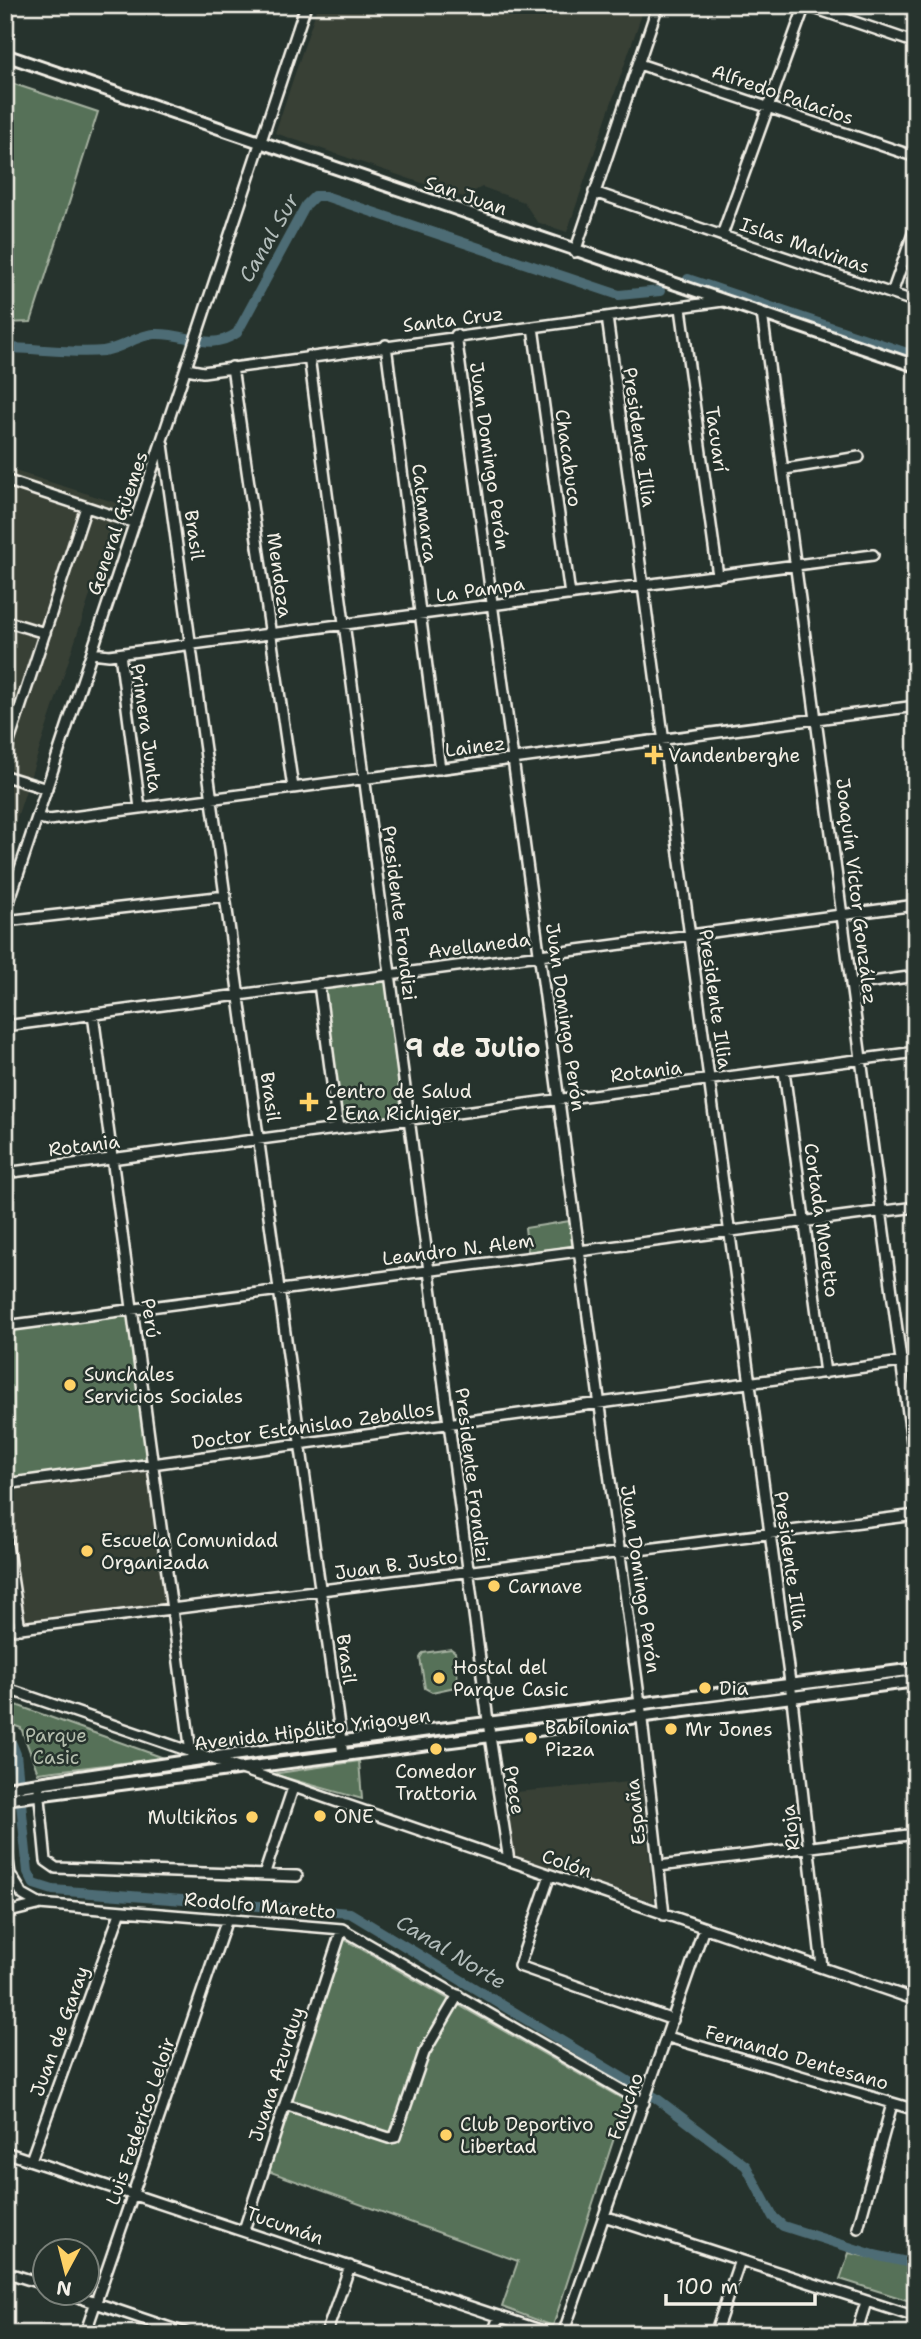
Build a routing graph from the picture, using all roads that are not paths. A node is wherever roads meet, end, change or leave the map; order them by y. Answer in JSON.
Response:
{"nodes":[{"id":1,"x":306,"y":5,"type":"edge"},
{"id":2,"x":658,"y":5,"type":"edge"},
{"id":3,"x":805,"y":5,"type":"edge"},
{"id":4,"x":916,"y":43,"type":"edge"},
{"id":5,"x":5,"y":55,"type":"edge"},
{"id":6,"x":639,"y":64,"type":"junction"},
{"id":7,"x":769,"y":108,"type":"junction"},
{"id":8,"x":258,"y":142,"type":"junction"},
{"id":9,"x":916,"y":158,"type":"edge"},
{"id":10,"x":594,"y":192,"type":"junction"},
{"id":11,"x":916,"y":225,"type":"edge"},
{"id":12,"x":722,"y":235,"type":"junction"},
{"id":13,"x":576,"y":252,"type":"junction"},
{"id":14,"x":892,"y":293,"type":"junction"},
{"id":15,"x":724,"y":301,"type":"junction"},
{"id":16,"x":916,"y":302,"type":"edge"},
{"id":17,"x":681,"y":308,"type":"junction"},
{"id":18,"x":762,"y":313,"type":"junction"},
{"id":19,"x":607,"y":317,"type":"junction"},
{"id":20,"x":533,"y":327,"type":"junction"},
{"id":21,"x":456,"y":335,"type":"junction"},
{"id":22,"x":386,"y":345,"type":"junction"},
{"id":23,"x":309,"y":356,"type":"junction"},
{"id":24,"x":916,"y":366,"type":"edge"},
{"id":25,"x":232,"y":367,"type":"junction"},
{"id":26,"x":187,"y":369,"type":"junction"},
{"id":27,"x":163,"y":443,"type":"junction"},
{"id":28,"x":859,"y":457,"type":"dead end"},
{"id":29,"x":785,"y":469,"type":"junction"},
{"id":30,"x":5,"y":481,"type":"edge"},
{"id":31,"x":86,"y":507,"type":"junction"},
{"id":32,"x":135,"y":523,"type":"junction"},
{"id":33,"x":873,"y":555,"type":"dead end"},
{"id":34,"x":797,"y":565,"type":"junction"},
{"id":35,"x":718,"y":576,"type":"junction"},
{"id":36,"x":643,"y":586,"type":"junction"},
{"id":37,"x":570,"y":595,"type":"junction"},
{"id":38,"x":493,"y":605,"type":"junction"},
{"id":39,"x":421,"y":615,"type":"junction"},
{"id":40,"x":5,"y":621,"type":"edge"},
{"id":41,"x":345,"y":625,"type":"junction"},
{"id":42,"x":45,"y":633,"type":"junction"},
{"id":43,"x":271,"y":635,"type":"junction"},
{"id":44,"x":192,"y":645,"type":"junction"},
{"id":45,"x":92,"y":653,"type":"junction"},
{"id":46,"x":120,"y":654,"type":"junction"},
{"id":47,"x":916,"y":706,"type":"edge"},
{"id":48,"x":816,"y":718,"type":"junction"},
{"id":49,"x":663,"y":739,"type":"junction"},
{"id":50,"x":5,"y":754,"type":"edge"},
{"id":51,"x":513,"y":759,"type":"junction"},
{"id":52,"x":440,"y":769,"type":"junction"},
{"id":53,"x":5,"y":776,"type":"edge"},
{"id":54,"x":365,"y":778,"type":"junction"},
{"id":55,"x":293,"y":788,"type":"junction"},
{"id":56,"x":47,"y":789,"type":"junction"},
{"id":57,"x":213,"y":798,"type":"junction"},
{"id":58,"x":140,"y":808,"type":"junction"},
{"id":59,"x":38,"y":818,"type":"junction"},
{"id":60,"x":8,"y":895,"type":"edge"},
{"id":61,"x":226,"y":896,"type":"junction"},
{"id":62,"x":916,"y":905,"type":"edge"},
{"id":63,"x":5,"y":914,"type":"edge"},
{"id":64,"x":842,"y":915,"type":"junction"},
{"id":65,"x":5,"y":921,"type":"edge"},
{"id":66,"x":690,"y":934,"type":"junction"},
{"id":67,"x":540,"y":955,"type":"junction"},
{"id":68,"x":390,"y":974,"type":"junction"},
{"id":69,"x":916,"y":976,"type":"edge"},
{"id":70,"x":319,"y":984,"type":"junction"},
{"id":71,"x":851,"y":985,"type":"junction"},
{"id":72,"x":239,"y":994,"type":"junction"},
{"id":73,"x":93,"y":1014,"type":"junction"},
{"id":74,"x":5,"y":1026,"type":"edge"},
{"id":75,"x":916,"y":1052,"type":"edge"},
{"id":76,"x":861,"y":1059,"type":"junction"},
{"id":77,"x":784,"y":1071,"type":"junction"},
{"id":78,"x":709,"y":1081,"type":"junction"},
{"id":79,"x":559,"y":1100,"type":"junction"},
{"id":80,"x":409,"y":1120,"type":"junction"},
{"id":81,"x":338,"y":1129,"type":"junction"},
{"id":82,"x":259,"y":1139,"type":"junction"},
{"id":83,"x":112,"y":1159,"type":"junction"},
{"id":84,"x":5,"y":1173,"type":"edge"},
{"id":85,"x":916,"y":1207,"type":"edge"},
{"id":86,"x":882,"y":1211,"type":"junction"},
{"id":87,"x":804,"y":1221,"type":"junction"},
{"id":88,"x":729,"y":1231,"type":"junction"},
{"id":89,"x":579,"y":1250,"type":"junction"},
{"id":90,"x":429,"y":1270,"type":"junction"},
{"id":91,"x":280,"y":1290,"type":"junction"},
{"id":92,"x":132,"y":1309,"type":"junction"},
{"id":93,"x":5,"y":1326,"type":"edge"},
{"id":94,"x":916,"y":1360,"type":"edge"},
{"id":95,"x":901,"y":1362,"type":"junction"},
{"id":96,"x":825,"y":1373,"type":"junction"},
{"id":97,"x":750,"y":1381,"type":"junction"},
{"id":98,"x":600,"y":1402,"type":"junction"},
{"id":99,"x":449,"y":1424,"type":"junction"},
{"id":100,"x":300,"y":1444,"type":"junction"},
{"id":101,"x":153,"y":1464,"type":"junction"},
{"id":102,"x":916,"y":1473,"type":"edge"},
{"id":103,"x":5,"y":1484,"type":"edge"},
{"id":104,"x":916,"y":1515,"type":"edge"},
{"id":105,"x":5,"y":1531,"type":"edge"},
{"id":106,"x":769,"y":1534,"type":"junction"},
{"id":107,"x":620,"y":1554,"type":"junction"},
{"id":108,"x":468,"y":1572,"type":"junction"},
{"id":109,"x":321,"y":1592,"type":"junction"},
{"id":110,"x":172,"y":1612,"type":"junction"},
{"id":111,"x":20,"y":1629,"type":"junction"},
{"id":112,"x":5,"y":1630,"type":"edge"},
{"id":113,"x":916,"y":1668,"type":"edge"},
{"id":114,"x":916,"y":1681,"type":"edge"},
{"id":115,"x":790,"y":1685,"type":"junction"},
{"id":116,"x":5,"y":1688,"type":"edge"},
{"id":117,"x":792,"y":1697,"type":"junction"},
{"id":118,"x":641,"y":1710,"type":"junction"},
{"id":119,"x":489,"y":1730,"type":"junction"},
{"id":120,"x":342,"y":1749,"type":"junction"},
{"id":121,"x":191,"y":1753,"type":"junction"},
{"id":122,"x":208,"y":1758,"type":"junction"},
{"id":123,"x":237,"y":1768,"type":"junction"},
{"id":124,"x":293,"y":1788,"type":"junction"},
{"id":125,"x":35,"y":1789,"type":"junction"},
{"id":126,"x":7,"y":1793,"type":"edge"},
{"id":127,"x":916,"y":1834,"type":"edge"},
{"id":128,"x":5,"y":1842,"type":"edge"},
{"id":129,"x":810,"y":1847,"type":"junction"},
{"id":130,"x":509,"y":1861,"type":"junction"},
{"id":131,"x":659,"y":1866,"type":"junction"},
{"id":132,"x":10,"y":1874,"type":"junction"},
{"id":133,"x":264,"y":1875,"type":"junction"},
{"id":134,"x":550,"y":1875,"type":"junction"},
{"id":135,"x":297,"y":1876,"type":"dead end"},
{"id":136,"x":5,"y":1898,"type":"edge"},
{"id":137,"x":39,"y":1904,"type":"junction"},
{"id":138,"x":5,"y":1913,"type":"edge"},
{"id":139,"x":120,"y":1913,"type":"junction"},
{"id":140,"x":664,"y":1915,"type":"junction"},
{"id":141,"x":227,"y":1919,"type":"junction"},
{"id":142,"x":704,"y":1928,"type":"junction"},
{"id":143,"x":342,"y":1929,"type":"junction"},
{"id":144,"x":822,"y":1967,"type":"junction"},
{"id":145,"x":458,"y":1995,"type":"junction"},
{"id":146,"x":916,"y":2000,"type":"edge"},
{"id":147,"x":673,"y":2020,"type":"junction"},
{"id":148,"x":668,"y":2037,"type":"junction"},
{"id":149,"x":644,"y":2103,"type":"junction"},
{"id":150,"x":285,"y":2104,"type":"junction"},
{"id":151,"x":892,"y":2104,"type":"junction"},
{"id":152,"x":916,"y":2110,"type":"edge"},
{"id":153,"x":5,"y":2152,"type":"edge"},
{"id":154,"x":31,"y":2160,"type":"junction"},
{"id":155,"x":133,"y":2194,"type":"junction"},
{"id":156,"x":604,"y":2216,"type":"junction"},
{"id":157,"x":858,"y":2228,"type":"dead end"},
{"id":158,"x":244,"y":2230,"type":"junction"},
{"id":159,"x":740,"y":2260,"type":"junction"},
{"id":160,"x":350,"y":2266,"type":"junction"},
{"id":161,"x":5,"y":2272,"type":"edge"},
{"id":162,"x":32,"y":2281,"type":"edge"},
{"id":163,"x":102,"y":2284,"type":"edge"},
{"id":164,"x":866,"y":2302,"type":"junction"},
{"id":165,"x":102,"y":2304,"type":"edge"},
{"id":166,"x":94,"y":2308,"type":"edge"},
{"id":167,"x":499,"y":2316,"type":"junction"},
{"id":168,"x":916,"y":2317,"type":"edge"},
{"id":169,"x":85,"y":2334,"type":"edge"},
{"id":170,"x":188,"y":2334,"type":"edge"},
{"id":171,"x":326,"y":2334,"type":"edge"},
{"id":172,"x":493,"y":2334,"type":"edge"},
{"id":173,"x":552,"y":2334,"type":"edge"},
{"id":174,"x":563,"y":2334,"type":"edge"},
{"id":175,"x":715,"y":2334,"type":"edge"},
{"id":176,"x":856,"y":2334,"type":"edge"}],
"edges":[{"from":1,"to":8,"type":"street","name":"General Güemes"},
{"from":2,"to":6,"type":"street"},
{"from":3,"to":4,"type":"street"},
{"from":3,"to":7,"type":"street"},
{"from":5,"to":8,"type":"street","name":"San Juan"},
{"from":6,"to":7,"type":"street","name":"Alfredo Palacios"},
{"from":6,"to":10,"type":"street"},
{"from":7,"to":9,"type":"street","name":"Alfredo Palacios"},
{"from":7,"to":12,"type":"street"},
{"from":8,"to":13,"type":"street","name":"San Juan"},
{"from":8,"to":26,"type":"street","name":"General Güemes"},
{"from":10,"to":12,"type":"street","name":"Islas Malvinas"},
{"from":10,"to":13,"type":"street"},
{"from":11,"to":14,"type":"street"},
{"from":12,"to":14,"type":"street","name":"Islas Malvinas"},
{"from":13,"to":15,"type":"street","name":"San Juan"},
{"from":14,"to":16,"type":"street","name":"Islas Malvinas"},
{"from":15,"to":17,"type":"street","name":"Santa Cruz"},
{"from":15,"to":18,"type":"street","name":"San Juan"},
{"from":17,"to":19,"type":"street","name":"Santa Cruz"},
{"from":17,"to":35,"type":"street","name":"Tacuarí"},
{"from":18,"to":24,"type":"street","name":"San Juan"},
{"from":18,"to":29,"type":"street","name":"Joaquín Víctor González"},
{"from":19,"to":20,"type":"street","name":"Santa Cruz"},
{"from":19,"to":36,"type":"street","name":"Presidente Illia"},
{"from":20,"to":21,"type":"street","name":"Santa Cruz"},
{"from":20,"to":37,"type":"street","name":"Chacabuco"},
{"from":21,"to":22,"type":"street","name":"Santa Cruz"},
{"from":21,"to":38,"type":"street","name":"Juan Domingo Perón"},
{"from":22,"to":23,"type":"street","name":"Santa Cruz"},
{"from":22,"to":39,"type":"street","name":"Catamarca"},
{"from":23,"to":25,"type":"street","name":"Santa Cruz"},
{"from":23,"to":41,"type":"street","name":"Presidente Frondizi"},
{"from":25,"to":26,"type":"street","name":"Santa Cruz"},
{"from":25,"to":43,"type":"street","name":"Mendoza"},
{"from":26,"to":27,"type":"street","name":"General Güemes"},
{"from":27,"to":32,"type":"street","name":"General Güemes"},
{"from":27,"to":44,"type":"street","name":"Brasil"},
{"from":28,"to":29,"type":"street"},
{"from":29,"to":34,"type":"street","name":"Joaquín Víctor González"},
{"from":30,"to":31,"type":"street"},
{"from":31,"to":32,"type":"street"},
{"from":31,"to":42,"type":"street"},
{"from":32,"to":45,"type":"street","name":"General Güemes"},
{"from":33,"to":34,"type":"street","name":"La Pampa"},
{"from":34,"to":35,"type":"street","name":"La Pampa"},
{"from":34,"to":48,"type":"street","name":"Joaquín Víctor González"},
{"from":35,"to":36,"type":"street","name":"La Pampa"},
{"from":36,"to":37,"type":"street","name":"La Pampa"},
{"from":36,"to":49,"type":"street","name":"Presidente Illia"},
{"from":37,"to":38,"type":"street","name":"La Pampa"},
{"from":38,"to":39,"type":"street","name":"La Pampa"},
{"from":38,"to":51,"type":"street","name":"Juan Domingo Perón"},
{"from":39,"to":41,"type":"street","name":"La Pampa"},
{"from":39,"to":52,"type":"street","name":"Catamarca"},
{"from":40,"to":42,"type":"street"},
{"from":41,"to":43,"type":"street","name":"La Pampa"},
{"from":41,"to":54,"type":"street","name":"Presidente Frondizi"},
{"from":42,"to":50,"type":"street"},
{"from":43,"to":44,"type":"street","name":"La Pampa"},
{"from":43,"to":55,"type":"street","name":"Mendoza"},
{"from":44,"to":46,"type":"street","name":"La Pampa"},
{"from":44,"to":57,"type":"street","name":"Brasil"},
{"from":45,"to":46,"type":"street","name":"La Pampa"},
{"from":45,"to":56,"type":"street","name":"General Güemes"},
{"from":46,"to":58,"type":"street","name":"Primera Junta"},
{"from":47,"to":48,"type":"street","name":"Lainez"},
{"from":48,"to":49,"type":"street","name":"Lainez"},
{"from":48,"to":64,"type":"street","name":"Joaquín Víctor González"},
{"from":49,"to":51,"type":"street","name":"Lainez"},
{"from":49,"to":66,"type":"street","name":"Presidente Illia"},
{"from":51,"to":52,"type":"street","name":"Lainez"},
{"from":51,"to":67,"type":"street","name":"Juan Domingo Perón"},
{"from":52,"to":54,"type":"street","name":"Lainez"},
{"from":53,"to":56,"type":"street"},
{"from":54,"to":55,"type":"street","name":"Lainez"},
{"from":54,"to":68,"type":"street","name":"Presidente Frondizi"},
{"from":55,"to":57,"type":"street","name":"Lainez"},
{"from":56,"to":59,"type":"street","name":"General Güemes"},
{"from":57,"to":58,"type":"street","name":"Lainez"},
{"from":57,"to":61,"type":"street","name":"Brasil"},
{"from":58,"to":59,"type":"street","name":"Lainez"},
{"from":59,"to":60,"type":"street","name":"General Güemes"},
{"from":60,"to":63,"type":"street","name":"General Güemes"},
{"from":61,"to":65,"type":"street"},
{"from":61,"to":72,"type":"street","name":"Brasil"},
{"from":62,"to":64,"type":"street","name":"Avellaneda"},
{"from":64,"to":66,"type":"street","name":"Avellaneda"},
{"from":64,"to":71,"type":"street","name":"Joaquín Víctor González"},
{"from":66,"to":67,"type":"street","name":"Avellaneda"},
{"from":66,"to":78,"type":"street","name":"Presidente Illia"},
{"from":67,"to":68,"type":"street","name":"Avellaneda"},
{"from":67,"to":79,"type":"street","name":"Juan Domingo Perón"},
{"from":68,"to":70,"type":"street","name":"Avellaneda"},
{"from":68,"to":80,"type":"street","name":"Presidente Frondizi"},
{"from":69,"to":71,"type":"street"},
{"from":70,"to":72,"type":"street","name":"Avellaneda"},
{"from":70,"to":81,"type":"street"},
{"from":71,"to":76,"type":"street","name":"Joaquín Víctor González"},
{"from":72,"to":73,"type":"street","name":"Avellaneda"},
{"from":72,"to":82,"type":"street","name":"Brasil"},
{"from":73,"to":74,"type":"street","name":"Avellaneda"},
{"from":73,"to":83,"type":"street","name":"Perú"},
{"from":75,"to":76,"type":"street","name":"Rotania"},
{"from":76,"to":77,"type":"street","name":"Rotania"},
{"from":76,"to":86,"type":"street","name":"Joaquín Víctor González"},
{"from":77,"to":78,"type":"street","name":"Rotania"},
{"from":77,"to":87,"type":"street","name":"Cortada Moretto"},
{"from":78,"to":79,"type":"street","name":"Rotania"},
{"from":78,"to":88,"type":"street","name":"Presidente Illia"},
{"from":79,"to":80,"type":"street","name":"Rotania"},
{"from":79,"to":89,"type":"street","name":"Juan Domingo Perón"},
{"from":80,"to":81,"type":"street","name":"Rotania"},
{"from":80,"to":90,"type":"street","name":"Presidente Frondizi"},
{"from":81,"to":82,"type":"street","name":"Rotania"},
{"from":82,"to":83,"type":"street","name":"Rotania"},
{"from":82,"to":91,"type":"street","name":"Brasil"},
{"from":83,"to":84,"type":"street","name":"Rotania"},
{"from":83,"to":92,"type":"street","name":"Perú"},
{"from":85,"to":86,"type":"street","name":"Leandro N. Alem"},
{"from":86,"to":87,"type":"street","name":"Leandro N. Alem"},
{"from":86,"to":95,"type":"street","name":"Joaquín Víctor González"},
{"from":87,"to":88,"type":"street","name":"Leandro N. Alem"},
{"from":87,"to":96,"type":"street","name":"Cortada Moretto"},
{"from":88,"to":89,"type":"street","name":"Leandro N. Alem"},
{"from":88,"to":97,"type":"street","name":"Presidente Illia"},
{"from":89,"to":90,"type":"street","name":"Leandro N. Alem"},
{"from":89,"to":98,"type":"street","name":"Juan Domingo Perón"},
{"from":90,"to":91,"type":"street","name":"Leandro N. Alem"},
{"from":90,"to":99,"type":"street","name":"Presidente Frondizi"},
{"from":91,"to":92,"type":"street","name":"Leandro N. Alem"},
{"from":91,"to":100,"type":"street","name":"Brasil"},
{"from":92,"to":93,"type":"street","name":"Leandro N. Alem"},
{"from":92,"to":101,"type":"street","name":"Perú"},
{"from":94,"to":95,"type":"street","name":"Doctor Estanislao Zeballos"},
{"from":95,"to":96,"type":"street","name":"Doctor Estanislao Zeballos"},
{"from":95,"to":102,"type":"street","name":"Joaquín Víctor González"},
{"from":96,"to":97,"type":"street","name":"Doctor Estanislao Zeballos"},
{"from":97,"to":98,"type":"street","name":"Doctor Estanislao Zeballos"},
{"from":97,"to":106,"type":"street","name":"Presidente Illia"},
{"from":98,"to":99,"type":"street","name":"Doctor Estanislao Zeballos"},
{"from":98,"to":107,"type":"street","name":"Juan Domingo Perón"},
{"from":99,"to":100,"type":"street","name":"Doctor Estanislao Zeballos"},
{"from":99,"to":108,"type":"street","name":"Presidente Frondizi"},
{"from":100,"to":101,"type":"street","name":"Doctor Estanislao Zeballos"},
{"from":100,"to":109,"type":"street","name":"Brasil"},
{"from":101,"to":103,"type":"street","name":"Doctor Estanislao Zeballos"},
{"from":101,"to":110,"type":"street","name":"Perú"},
{"from":104,"to":106,"type":"street","name":"Juan B. Justo"},
{"from":105,"to":111,"type":"street"},
{"from":106,"to":107,"type":"street","name":"Juan B. Justo"},
{"from":106,"to":115,"type":"street","name":"Presidente Illia"},
{"from":107,"to":108,"type":"street","name":"Juan B. Justo"},
{"from":107,"to":118,"type":"street","name":"Juan Domingo Perón"},
{"from":108,"to":109,"type":"street","name":"Juan B. Justo"},
{"from":108,"to":119,"type":"street","name":"Presidente Frondizi"},
{"from":109,"to":110,"type":"street","name":"Juan B. Justo"},
{"from":109,"to":120,"type":"street","name":"Brasil"},
{"from":110,"to":111,"type":"street","name":"Juan B. Justo"},
{"from":110,"to":121,"type":"street","name":"Perú"},
{"from":111,"to":112,"type":"street","name":"Juan B. Justo"},
{"from":113,"to":115,"type":"street","name":"Avenida Hipólito Yrigoyen"},
{"from":114,"to":117,"type":"street","name":"Avenida Hipólito Yrigoyen"},
{"from":115,"to":117,"type":"street","name":"Rioja"},
{"from":115,"to":118,"type":"street","name":"Avenida Hipólito Yrigoyen"},
{"from":116,"to":121,"type":"street","name":"Colón"},
{"from":117,"to":118,"type":"street","name":"Avenida Hipólito Yrigoyen"},
{"from":117,"to":129,"type":"street","name":"Rioja"},
{"from":118,"to":119,"type":"street","name":"Avenida Hipólito Yrigoyen"},
{"from":118,"to":131,"type":"street","name":"España"},
{"from":119,"to":120,"type":"street","name":"Avenida Hipólito Yrigoyen"},
{"from":119,"to":130,"type":"street","name":"Prece"},
{"from":120,"to":122,"type":"street","name":"Avenida Hipólito Yrigoyen"},
{"from":120,"to":123,"type":"street","name":"Avenida Hipólito Yrigoyen"},
{"from":121,"to":122,"type":"street","name":"Colón"},
{"from":122,"to":123,"type":"street","name":"Colón"},
{"from":122,"to":125,"type":"street","name":"Avenida Hipólito Yrigoyen"},
{"from":123,"to":124,"type":"street","name":"Colón"},
{"from":123,"to":125,"type":"street","name":"Avenida Hipólito Yrigoyen"},
{"from":124,"to":130,"type":"street","name":"Colón"},
{"from":124,"to":133,"type":"street"},
{"from":125,"to":126,"type":"street","name":"Avenida Hipólito Yrigoyen"},
{"from":125,"to":133,"type":"street"},
{"from":127,"to":129,"type":"street"},
{"from":128,"to":132,"type":"street"},
{"from":129,"to":131,"type":"street"},
{"from":129,"to":144,"type":"street","name":"Rioja"},
{"from":130,"to":134,"type":"street","name":"Colón"},
{"from":131,"to":140,"type":"street","name":"España"},
{"from":132,"to":136,"type":"street"},
{"from":132,"to":137,"type":"street"},
{"from":133,"to":135,"type":"street"},
{"from":134,"to":140,"type":"street","name":"Colón"},
{"from":134,"to":147,"type":"street"},
{"from":137,"to":138,"type":"street"},
{"from":137,"to":139,"type":"street","name":"Rodolfo Maretto"},
{"from":139,"to":141,"type":"street","name":"Rodolfo Maretto"},
{"from":139,"to":154,"type":"street","name":"Juan de Garay"},
{"from":140,"to":142,"type":"street","name":"Colón"},
{"from":141,"to":143,"type":"street","name":"Rodolfo Maretto"},
{"from":141,"to":155,"type":"street","name":"Luis Federico Leloir"},
{"from":142,"to":144,"type":"street","name":"Colón"},
{"from":142,"to":147,"type":"street","name":"Falucho"},
{"from":143,"to":145,"type":"street","name":"Rodolfo Maretto"},
{"from":143,"to":150,"type":"street","name":"Juana Azurduy"},
{"from":144,"to":146,"type":"street","name":"Colón"},
{"from":145,"to":149,"type":"street","name":"Rodolfo Maretto"},
{"from":145,"to":150,"type":"street"},
{"from":147,"to":148,"type":"street","name":"Falucho"},
{"from":148,"to":149,"type":"street","name":"Falucho"},
{"from":148,"to":151,"type":"street","name":"Fernando Dentesano"},
{"from":149,"to":156,"type":"street","name":"Falucho"},
{"from":150,"to":158,"type":"street","name":"Juana Azurduy"},
{"from":151,"to":152,"type":"street","name":"Fernando Dentesano"},
{"from":151,"to":157,"type":"street"},
{"from":153,"to":154,"type":"street","name":"Tucumán"},
{"from":154,"to":155,"type":"street","name":"Tucumán"},
{"from":155,"to":158,"type":"street","name":"Tucumán"},
{"from":155,"to":163,"type":"street","name":"Luis Federico Leloir"},
{"from":156,"to":159,"type":"street"},
{"from":156,"to":174,"type":"street","name":"Falucho"},
{"from":158,"to":160,"type":"street","name":"Tucumán"},
{"from":159,"to":164,"type":"street"},
{"from":159,"to":175,"type":"street"},
{"from":160,"to":167,"type":"street","name":"Tucumán"},
{"from":160,"to":171,"type":"street"},
{"from":161,"to":162,"type":"street"},
{"from":164,"to":168,"type":"street"},
{"from":164,"to":176,"type":"street"},
{"from":165,"to":170,"type":"street"},
{"from":166,"to":169,"type":"street","name":"Luis Federico Leloir"},
{"from":167,"to":172,"type":"street"},
{"from":167,"to":173,"type":"street","name":"Tucumán"}]}
